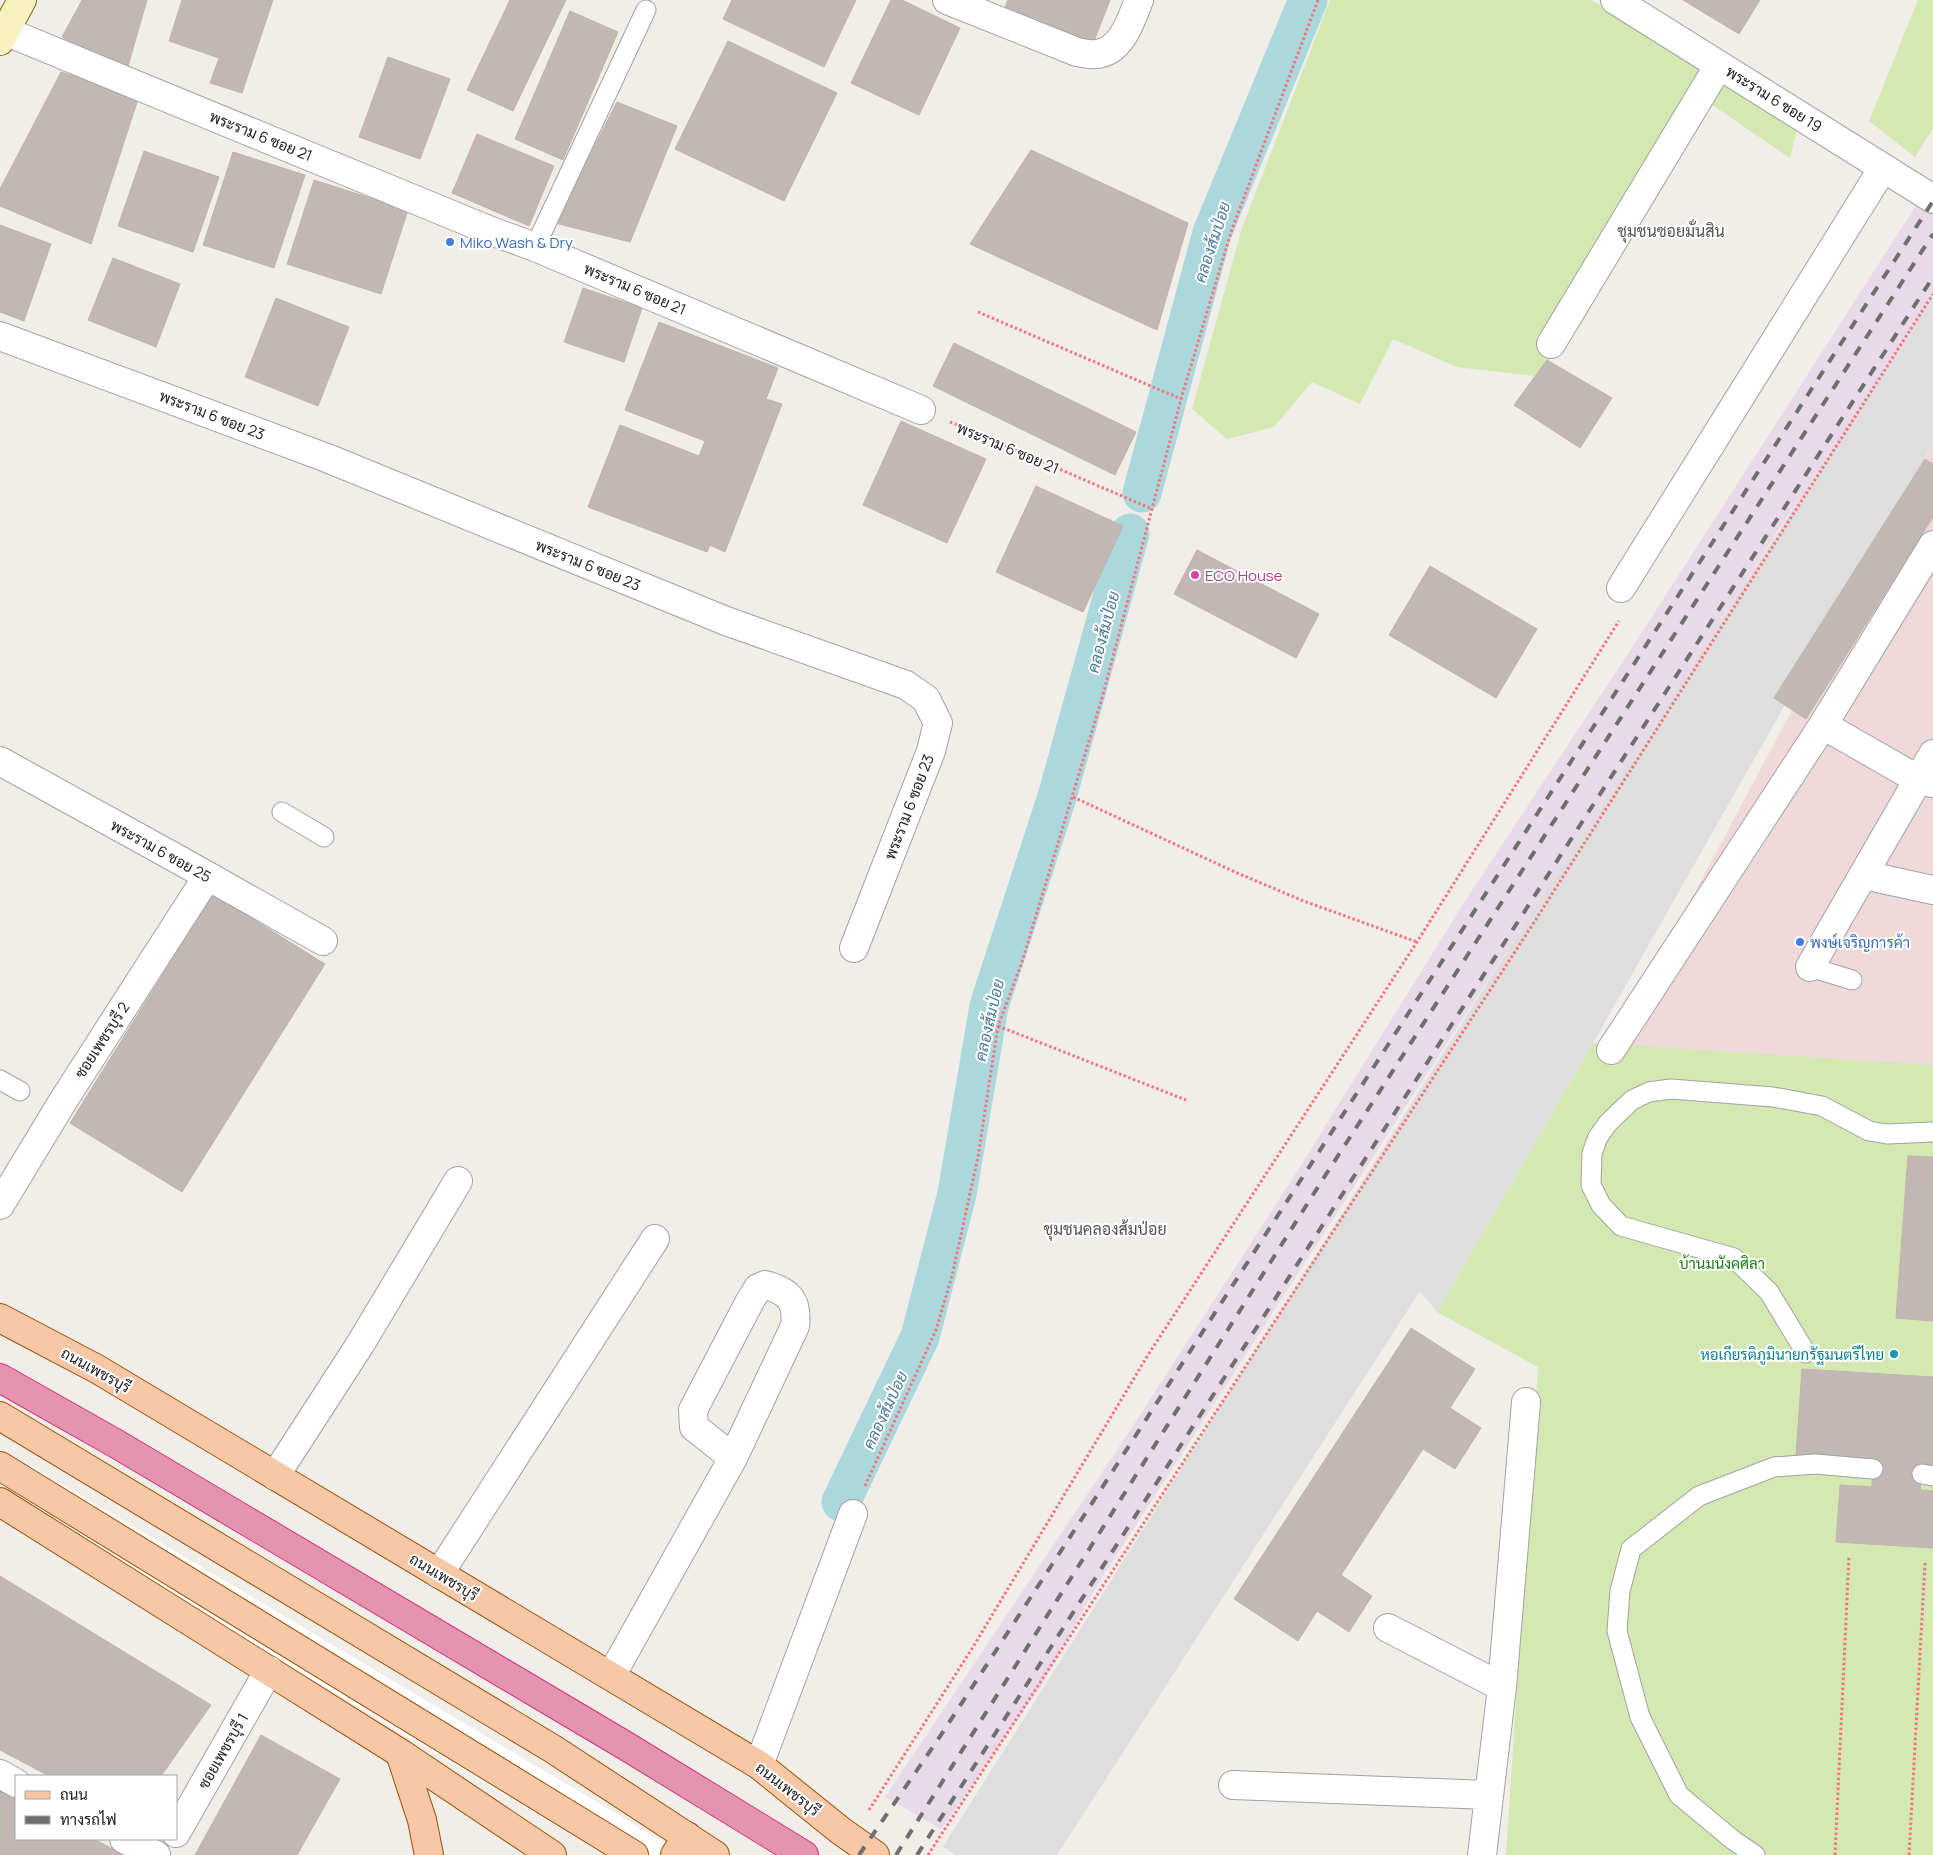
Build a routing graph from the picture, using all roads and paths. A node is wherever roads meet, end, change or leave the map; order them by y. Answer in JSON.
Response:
{"nodes":[{"id":1,"x":22,"y":0,"type":"edge"},
{"id":2,"x":947,"y":0,"type":"edge"},
{"id":3,"x":1139,"y":0,"type":"edge"},
{"id":4,"x":1318,"y":0,"type":"edge"},
{"id":5,"x":1616,"y":0,"type":"edge"},
{"id":6,"x":646,"y":10,"type":"dead end"},
{"id":7,"x":2,"y":34,"type":"edge"},
{"id":8,"x":1719,"y":64,"type":"junction"},
{"id":9,"x":1883,"y":168,"type":"junction"},
{"id":10,"x":1933,"y":199,"type":"edge"},
{"id":11,"x":535,"y":246,"type":"junction"},
{"id":12,"x":1933,"y":294,"type":"edge"},
{"id":13,"x":978,"y":312,"type":"dead end"},
{"id":14,"x":0,"y":336,"type":"edge"},
{"id":15,"x":1551,"y":344,"type":"dead end"},
{"id":16,"x":1181,"y":399,"type":"junction"},
{"id":17,"x":921,"y":410,"type":"joint"},
{"id":18,"x":1152,"y":509,"type":"junction"},
{"id":19,"x":1933,"y":545,"type":"edge"},
{"id":20,"x":1622,"y":600,"type":"joint"},
{"id":21,"x":1823,"y":725,"type":"junction"},
{"id":22,"x":1933,"y":754,"type":"edge"},
{"id":23,"x":0,"y":761,"type":"edge"},
{"id":24,"x":1926,"y":781,"type":"edge"},
{"id":25,"x":1073,"y":797,"type":"junction"},
{"id":26,"x":282,"y":812,"type":"dead end"},
{"id":27,"x":324,"y":837,"type":"dead end"},
{"id":28,"x":1864,"y":875,"type":"junction"},
{"id":29,"x":207,"y":877,"type":"junction"},
{"id":30,"x":1933,"y":890,"type":"edge"},
{"id":31,"x":322,"y":941,"type":"dead end"},
{"id":32,"x":1417,"y":942,"type":"junction"},
{"id":33,"x":854,"y":948,"type":"dead end"},
{"id":34,"x":1810,"y":967,"type":"joint"},
{"id":35,"x":1852,"y":980,"type":"dead end"},
{"id":36,"x":998,"y":1026,"type":"junction"},
{"id":37,"x":1612,"y":1050,"type":"dead end"},
{"id":38,"x":0,"y":1080,"type":"edge"},
{"id":39,"x":20,"y":1091,"type":"dead end"},
{"id":40,"x":1186,"y":1100,"type":"dead end"},
{"id":41,"x":1933,"y":1132,"type":"edge"},
{"id":42,"x":458,"y":1181,"type":"dead end"},
{"id":43,"x":0,"y":1205,"type":"edge"},
{"id":44,"x":655,"y":1239,"type":"dead end"},
{"id":45,"x":0,"y":1318,"type":"edge"},
{"id":46,"x":1806,"y":1353,"type":"dead end"},
{"id":47,"x":0,"y":1378,"type":"edge"},
{"id":48,"x":1526,"y":1402,"type":"dead end"},
{"id":49,"x":0,"y":1416,"type":"edge"},
{"id":50,"x":733,"y":1458,"type":"junction"},
{"id":51,"x":1873,"y":1469,"type":"dead end"},
{"id":52,"x":11,"y":1473,"type":"edge"},
{"id":53,"x":275,"y":1476,"type":"junction"},
{"id":54,"x":0,"y":1502,"type":"edge"},
{"id":55,"x":853,"y":1514,"type":"joint"},
{"id":56,"x":1849,"y":1556,"type":"dead end"},
{"id":57,"x":1925,"y":1562,"type":"dead end"},
{"id":58,"x":439,"y":1574,"type":"junction"},
{"id":59,"x":1388,"y":1628,"type":"dead end"},
{"id":60,"x":269,"y":1670,"type":"junction"},
{"id":61,"x":612,"y":1676,"type":"junction"},
{"id":62,"x":1502,"y":1687,"type":"junction"},
{"id":63,"x":400,"y":1753,"type":"junction"},
{"id":64,"x":759,"y":1765,"type":"junction"},
{"id":65,"x":0,"y":1774,"type":"edge"},
{"id":66,"x":15,"y":1782,"type":"edge"},
{"id":67,"x":1233,"y":1785,"type":"dead end"},
{"id":68,"x":1488,"y":1795,"type":"junction"},
{"id":69,"x":178,"y":1829,"type":"edge"},
{"id":70,"x":851,"y":1838,"type":"junction"},
{"id":71,"x":126,"y":1840,"type":"edge"},
{"id":72,"x":172,"y":1840,"type":"edge"},
{"id":73,"x":681,"y":1845,"type":"edge"},
{"id":74,"x":156,"y":1855,"type":"edge"},
{"id":75,"x":164,"y":1855,"type":"edge"},
{"id":76,"x":429,"y":1855,"type":"edge"},
{"id":77,"x":552,"y":1855,"type":"edge"},
{"id":78,"x":634,"y":1855,"type":"edge"},
{"id":79,"x":715,"y":1855,"type":"edge"},
{"id":80,"x":804,"y":1855,"type":"edge"},
{"id":81,"x":875,"y":1855,"type":"edge"},
{"id":82,"x":928,"y":1855,"type":"edge"},
{"id":83,"x":1482,"y":1855,"type":"edge"},
{"id":84,"x":1755,"y":1855,"type":"edge"},
{"id":85,"x":1834,"y":1855,"type":"edge"},
{"id":86,"x":1909,"y":1855,"type":"edge"}],
"edges":[{"from":1,"to":7,"type":"main road"},
{"from":2,"to":3,"type":"street"},
{"from":4,"to":16,"type":"path"},
{"from":5,"to":8,"type":"street","name":"พระราม 6 ซอย 19"},
{"from":6,"to":11,"type":"lane"},
{"from":7,"to":11,"type":"street","name":"พระราม 6 ซอย 21"},
{"from":8,"to":9,"type":"street","name":"พระราม 6 ซอย 19"},
{"from":8,"to":15,"type":"street"},
{"from":9,"to":10,"type":"street","name":"พระราม 6 ซอย 19"},
{"from":9,"to":20,"type":"street"},
{"from":11,"to":17,"type":"street","name":"พระราม 6 ซอย 21"},
{"from":12,"to":82,"type":"path"},
{"from":13,"to":16,"type":"path"},
{"from":14,"to":33,"type":"street","name":"พระราม 6 ซอย 23"},
{"from":16,"to":18,"type":"path"},
{"from":17,"to":18,"type":"path","name":"พระราม 6 ซอย 21"},
{"from":18,"to":25,"type":"path"},
{"from":19,"to":21,"type":"street"},
{"from":20,"to":32,"type":"path"},
{"from":21,"to":24,"type":"street"},
{"from":21,"to":37,"type":"street"},
{"from":22,"to":24,"type":"street"},
{"from":23,"to":29,"type":"street","name":"พระราม 6 ซอย 25"},
{"from":24,"to":28,"type":"street"},
{"from":25,"to":32,"type":"path"},
{"from":25,"to":36,"type":"path"},
{"from":26,"to":27,"type":"lane"},
{"from":28,"to":30,"type":"street"},
{"from":28,"to":34,"type":"street"},
{"from":29,"to":31,"type":"street","name":"พระราม 6 ซอย 25"},
{"from":29,"to":43,"type":"street","name":"ซอยเพชรบุรี 2"},
{"from":32,"to":70,"type":"path"},
{"from":34,"to":35,"type":"lane"},
{"from":36,"to":40,"type":"path"},
{"from":36,"to":55,"type":"path"},
{"from":38,"to":39,"type":"lane"},
{"from":41,"to":46,"type":"lane"},
{"from":42,"to":53,"type":"street"},
{"from":44,"to":58,"type":"street"},
{"from":45,"to":53,"type":"main road","name":"ถนนเพชรบุรี"},
{"from":47,"to":80,"type":"highway"},
{"from":48,"to":62,"type":"street"},
{"from":49,"to":73,"type":"main road"},
{"from":50,"to":50,"type":"street"},
{"from":50,"to":61,"type":"street"},
{"from":51,"to":84,"type":"lane"},
{"from":52,"to":78,"type":"main road"},
{"from":53,"to":58,"type":"main road","name":"ถนนเพชรบุรี"},
{"from":54,"to":60,"type":"main road"},
{"from":55,"to":64,"type":"street"},
{"from":56,"to":85,"type":"path"},
{"from":57,"to":86,"type":"path"},
{"from":58,"to":61,"type":"main road","name":"ถนนเพชรบุรี"},
{"from":59,"to":62,"type":"street"},
{"from":60,"to":63,"type":"main road"},
{"from":60,"to":69,"type":"street","name":"ซอยเพชรบุรี 1"},
{"from":61,"to":64,"type":"main road","name":"ถนนเพชรบุรี"},
{"from":62,"to":68,"type":"street"},
{"from":63,"to":76,"type":"main road"},
{"from":63,"to":77,"type":"main road"},
{"from":64,"to":70,"type":"main road","name":"ถนนเพชรบุรี"},
{"from":65,"to":66,"type":"street"},
{"from":67,"to":68,"type":"street"},
{"from":68,"to":83,"type":"street"},
{"from":70,"to":81,"type":"main road","name":"ถนนเพชรบุรี"},
{"from":71,"to":74,"type":"street"},
{"from":72,"to":75,"type":"street"},
{"from":73,"to":79,"type":"main road"}]}
